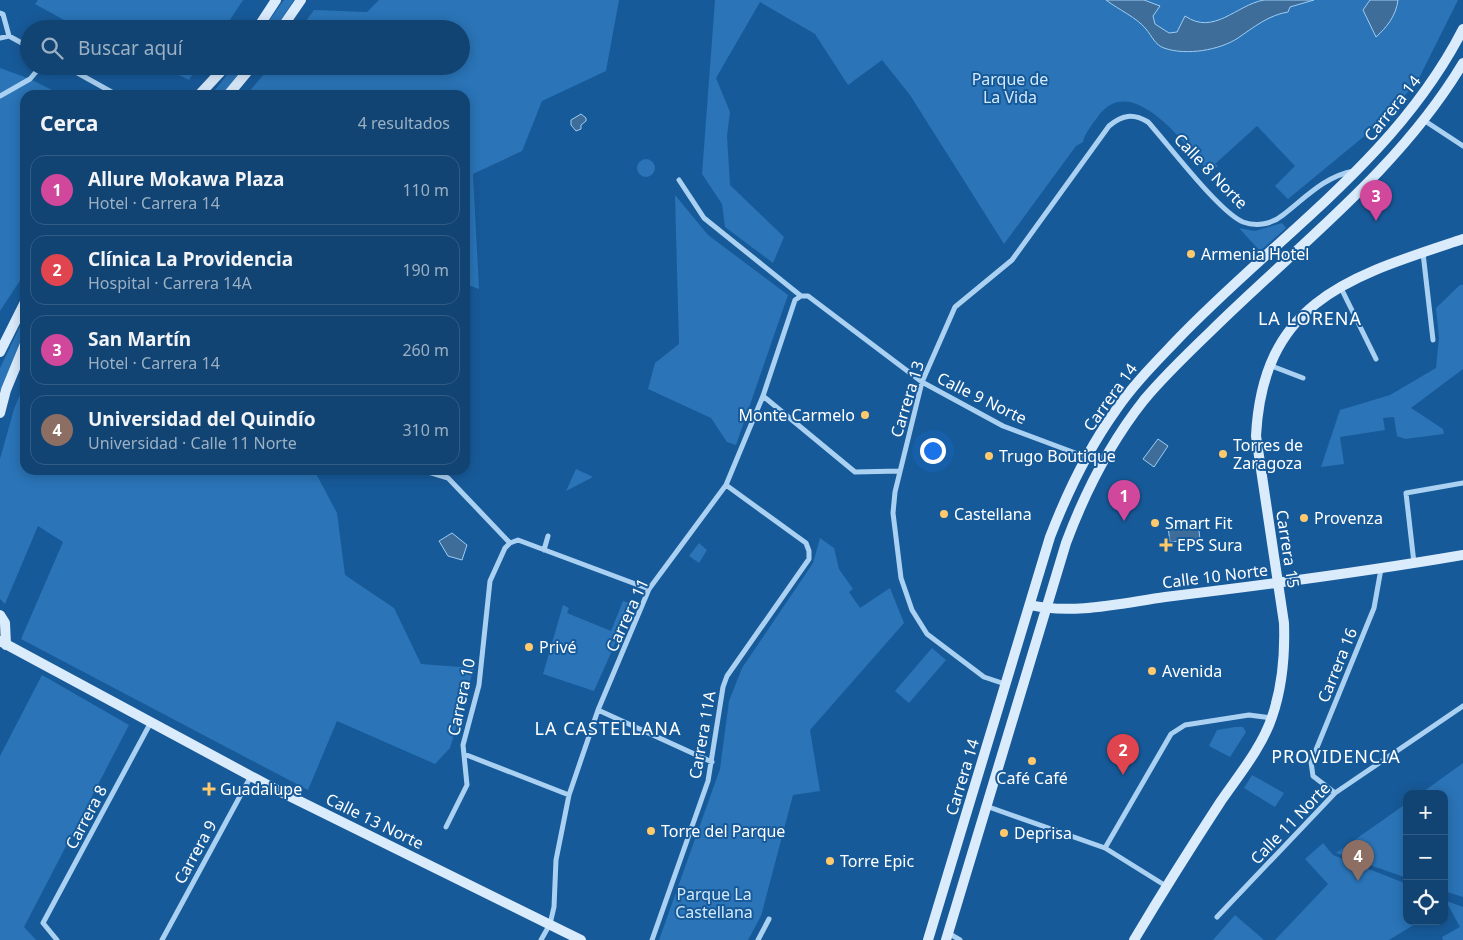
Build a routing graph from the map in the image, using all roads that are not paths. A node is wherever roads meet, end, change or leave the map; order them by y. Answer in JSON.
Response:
{"nodes":[{"id":1,"x":276,"y":0,"type":"edge"},
{"id":2,"x":301,"y":0,"type":"edge"},
{"id":3,"x":0,"y":13,"type":"edge"},
{"id":4,"x":263,"y":20,"type":"edge"},
{"id":5,"x":287,"y":20,"type":"edge"},
{"id":6,"x":1463,"y":29,"type":"edge"},
{"id":7,"x":9,"y":36,"type":"junction"},
{"id":8,"x":0,"y":38,"type":"edge"},
{"id":9,"x":20,"y":42,"type":"edge"},
{"id":10,"x":1463,"y":63,"type":"edge"},
{"id":11,"x":33,"y":75,"type":"edge"},
{"id":12,"x":81,"y":75,"type":"edge"},
{"id":13,"x":218,"y":75,"type":"edge"},
{"id":14,"x":245,"y":75,"type":"edge"},
{"id":15,"x":108,"y":90,"type":"edge"},
{"id":16,"x":204,"y":90,"type":"edge"},
{"id":17,"x":232,"y":90,"type":"edge"},
{"id":18,"x":0,"y":96,"type":"edge"},
{"id":19,"x":1128,"y":116,"type":"joint"},
{"id":20,"x":1425,"y":120,"type":"junction"},
{"id":21,"x":1463,"y":146,"type":"edge"},
{"id":22,"x":1359,"y":170,"type":"junction"},
{"id":23,"x":679,"y":180,"type":"dead end"},
{"id":24,"x":1463,"y":238,"type":"edge"},
{"id":25,"x":1423,"y":252,"type":"junction"},
{"id":26,"x":1340,"y":286,"type":"junction"},
{"id":27,"x":801,"y":296,"type":"junction"},
{"id":28,"x":20,"y":312,"type":"edge"},
{"id":29,"x":1433,"y":340,"type":"dead end"},
{"id":30,"x":0,"y":352,"type":"edge"},
{"id":31,"x":20,"y":356,"type":"edge"},
{"id":32,"x":1376,"y":359,"type":"dead end"},
{"id":33,"x":1269,"y":365,"type":"junction"},
{"id":34,"x":1304,"y":378,"type":"dead end"},
{"id":35,"x":922,"y":382,"type":"junction"},
{"id":36,"x":763,"y":396,"type":"junction"},
{"id":37,"x":0,"y":413,"type":"edge"},
{"id":38,"x":1087,"y":457,"type":"junction"},
{"id":39,"x":899,"y":471,"type":"junction"},
{"id":40,"x":438,"y":475,"type":"edge"},
{"id":41,"x":1463,"y":483,"type":"edge"},
{"id":42,"x":726,"y":485,"type":"junction"},
{"id":43,"x":548,"y":536,"type":"dead end"},
{"id":44,"x":510,"y":542,"type":"junction"},
{"id":45,"x":544,"y":550,"type":"junction"},
{"id":46,"x":1463,"y":555,"type":"edge"},
{"id":47,"x":1414,"y":563,"type":"junction"},
{"id":48,"x":1380,"y":569,"type":"junction"},
{"id":49,"x":1279,"y":583,"type":"junction"},
{"id":50,"x":649,"y":589,"type":"junction"},
{"id":51,"x":1030,"y":605,"type":"junction"},
{"id":52,"x":1046,"y":609,"type":"junction"},
{"id":53,"x":0,"y":615,"type":"edge"},
{"id":54,"x":3,"y":643,"type":"edge"},
{"id":55,"x":1006,"y":684,"type":"junction"},
{"id":56,"x":1463,"y":706,"type":"edge"},
{"id":57,"x":598,"y":710,"type":"junction"},
{"id":58,"x":1272,"y":718,"type":"junction"},
{"id":59,"x":150,"y":722,"type":"junction"},
{"id":60,"x":464,"y":754,"type":"junction"},
{"id":61,"x":712,"y":762,"type":"junction"},
{"id":62,"x":251,"y":776,"type":"junction"},
{"id":63,"x":1335,"y":793,"type":"junction"},
{"id":64,"x":569,"y":795,"type":"junction"},
{"id":65,"x":986,"y":806,"type":"junction"},
{"id":66,"x":446,"y":827,"type":"dead end"},
{"id":67,"x":1105,"y":848,"type":"junction"},
{"id":68,"x":1166,"y":886,"type":"junction"},
{"id":69,"x":1217,"y":917,"type":"dead end"},
{"id":70,"x":769,"y":919,"type":"dead end"},
{"id":71,"x":550,"y":924,"type":"junction"},
{"id":72,"x":947,"y":936,"type":"edge"},
{"id":73,"x":57,"y":940,"type":"edge"},
{"id":74,"x":162,"y":940,"type":"edge"},
{"id":75,"x":541,"y":940,"type":"edge"},
{"id":76,"x":581,"y":940,"type":"edge"},
{"id":77,"x":652,"y":940,"type":"edge"},
{"id":78,"x":758,"y":940,"type":"edge"},
{"id":79,"x":928,"y":940,"type":"edge"},
{"id":80,"x":960,"y":940,"type":"edge"},
{"id":81,"x":1134,"y":940,"type":"edge"}],
"edges":[{"from":1,"to":4,"type":"main road"},
{"from":2,"to":5,"type":"main road"},
{"from":3,"to":7,"type":"street"},
{"from":6,"to":22,"type":"main road","name":"Carrera 14"},
{"from":7,"to":8,"type":"street"},
{"from":7,"to":9,"type":"street"},
{"from":10,"to":20,"type":"main road","name":"Carrera 14"},
{"from":11,"to":18,"type":"street"},
{"from":12,"to":15,"type":"street"},
{"from":13,"to":16,"type":"main road"},
{"from":14,"to":17,"type":"main road"},
{"from":19,"to":22,"type":"street","name":"Calle 8 Norte"},
{"from":19,"to":35,"type":"street","name":"Carrera 13"},
{"from":20,"to":21,"type":"street"},
{"from":20,"to":52,"type":"main road","name":"Carrera 14"},
{"from":22,"to":38,"type":"main road","name":"Carrera 14"},
{"from":23,"to":27,"type":"street","name":"Calle 9 Norte"},
{"from":24,"to":25,"type":"main road","name":"Carrera 15"},
{"from":25,"to":26,"type":"main road","name":"Carrera 15"},
{"from":25,"to":29,"type":"street"},
{"from":26,"to":32,"type":"street"},
{"from":26,"to":33,"type":"main road","name":"Carrera 15"},
{"from":27,"to":35,"type":"street","name":"Calle 9 Norte"},
{"from":27,"to":36,"type":"street","name":"Carrera 11"},
{"from":28,"to":30,"type":"main road"},
{"from":31,"to":37,"type":"main road"},
{"from":33,"to":34,"type":"street"},
{"from":33,"to":49,"type":"main road","name":"Carrera 15"},
{"from":35,"to":38,"type":"street","name":"Calle 9 Norte"},
{"from":35,"to":39,"type":"street","name":"Carrera 13"},
{"from":36,"to":39,"type":"street"},
{"from":36,"to":42,"type":"street","name":"Carrera 11"},
{"from":38,"to":51,"type":"main road","name":"Carrera 14"},
{"from":39,"to":55,"type":"street","name":"Carrera 13"},
{"from":40,"to":44,"type":"street"},
{"from":41,"to":47,"type":"street"},
{"from":42,"to":50,"type":"street","name":"Carrera 11"},
{"from":42,"to":61,"type":"street","name":"Carrera 11A"},
{"from":43,"to":45,"type":"street"},
{"from":44,"to":45,"type":"street"},
{"from":44,"to":60,"type":"street","name":"Carrera 10"},
{"from":45,"to":50,"type":"street"},
{"from":46,"to":47,"type":"main road","name":"Calle 10 Norte"},
{"from":47,"to":48,"type":"main road","name":"Calle 10 Norte"},
{"from":48,"to":49,"type":"main road","name":"Calle 10 Norte"},
{"from":48,"to":63,"type":"street","name":"Carrera 16"},
{"from":49,"to":52,"type":"main road","name":"Calle 10 Norte"},
{"from":49,"to":58,"type":"main road","name":"Carrera 15"},
{"from":50,"to":57,"type":"street","name":"Carrera 11"},
{"from":51,"to":52,"type":"main road","name":"Calle 10 Norte"},
{"from":51,"to":55,"type":"main road","name":"Carrera 14"},
{"from":52,"to":65,"type":"main road","name":"Carrera 14"},
{"from":53,"to":54,"type":"main road"},
{"from":54,"to":59,"type":"main road","name":"Calle 13 Norte"},
{"from":55,"to":79,"type":"main road","name":"Carrera 14"},
{"from":56,"to":63,"type":"street","name":"Calle 11 Norte"},
{"from":57,"to":61,"type":"street"},
{"from":57,"to":64,"type":"street","name":"Carrera 11"},
{"from":58,"to":67,"type":"street"},
{"from":58,"to":68,"type":"main road","name":"Carrera 15"},
{"from":59,"to":62,"type":"main road","name":"Calle 13 Norte"},
{"from":59,"to":73,"type":"street","name":"Carrera 8"},
{"from":60,"to":64,"type":"street"},
{"from":60,"to":66,"type":"street","name":"Carrera 10"},
{"from":61,"to":77,"type":"street","name":"Carrera 11A"},
{"from":62,"to":71,"type":"main road","name":"Calle 13 Norte"},
{"from":62,"to":74,"type":"street","name":"Carrera 9"},
{"from":63,"to":69,"type":"street","name":"Calle 11 Norte"},
{"from":64,"to":71,"type":"street","name":"Carrera 11"},
{"from":65,"to":67,"type":"street"},
{"from":65,"to":72,"type":"main road","name":"Carrera 14"},
{"from":67,"to":68,"type":"street"},
{"from":68,"to":81,"type":"main road","name":"Carrera 15"},
{"from":70,"to":78,"type":"street"},
{"from":71,"to":75,"type":"street","name":"Carrera 11"},
{"from":71,"to":76,"type":"main road","name":"Calle 13 Norte"},
{"from":72,"to":80,"type":"street"}]}
